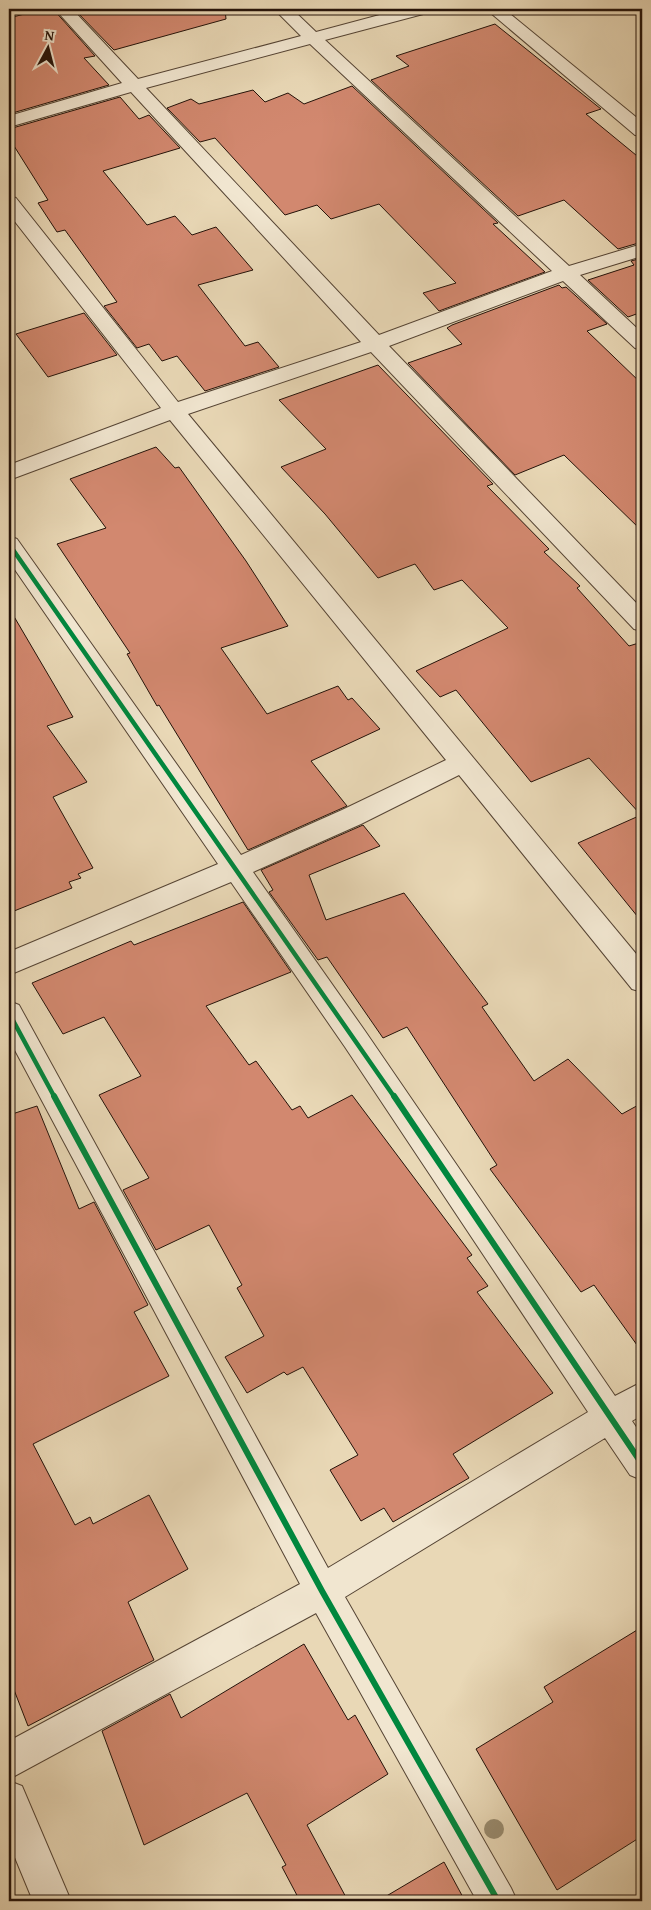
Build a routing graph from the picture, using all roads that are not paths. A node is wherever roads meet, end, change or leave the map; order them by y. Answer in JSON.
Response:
{"nodes":[{"id":1,"x":64,"y":9,"type":"edge"},
{"id":2,"x":282,"y":9,"type":"edge"},
{"id":3,"x":421,"y":9,"type":"edge"},
{"id":4,"x":494,"y":9,"type":"edge"},
{"id":5,"x":314,"y":38,"type":"junction"},
{"id":6,"x":133,"y":86,"type":"junction"},
{"id":7,"x":9,"y":122,"type":"edge"},
{"id":8,"x":642,"y":131,"type":"edge"},
{"id":9,"x":9,"y":202,"type":"edge"},
{"id":10,"x":642,"y":250,"type":"edge"},
{"id":11,"x":566,"y":273,"type":"junction"},
{"id":12,"x":375,"y":344,"type":"junction"},
{"id":13,"x":642,"y":344,"type":"edge"},
{"id":14,"x":174,"y":411,"type":"junction"},
{"id":15,"x":9,"y":473,"type":"edge"},
{"id":16,"x":9,"y":544,"type":"edge"},
{"id":17,"x":642,"y":623,"type":"edge"},
{"id":18,"x":463,"y":762,"type":"junction"},
{"id":19,"x":236,"y":868,"type":"junction"},
{"id":20,"x":9,"y":964,"type":"edge"},
{"id":21,"x":642,"y":981,"type":"edge"},
{"id":22,"x":9,"y":1013,"type":"edge"},
{"id":23,"x":642,"y":1397,"type":"edge"},
{"id":24,"x":609,"y":1416,"type":"junction"},
{"id":25,"x":642,"y":1464,"type":"edge"},
{"id":26,"x":322,"y":1591,"type":"junction"},
{"id":27,"x":9,"y":1761,"type":"edge"},
{"id":28,"x":9,"y":1799,"type":"edge"},
{"id":29,"x":52,"y":1901,"type":"edge"},
{"id":30,"x":498,"y":1901,"type":"edge"}],
"edges":[{"from":1,"to":6,"type":"street"},
{"from":2,"to":5,"type":"street"},
{"from":3,"to":5,"type":"street"},
{"from":4,"to":8,"type":"street"},
{"from":5,"to":6,"type":"street"},
{"from":5,"to":11,"type":"street"},
{"from":6,"to":7,"type":"street"},
{"from":6,"to":12,"type":"street"},
{"from":9,"to":14,"type":"street"},
{"from":10,"to":11,"type":"street"},
{"from":11,"to":12,"type":"street"},
{"from":11,"to":13,"type":"street"},
{"from":12,"to":14,"type":"street"},
{"from":12,"to":17,"type":"street"},
{"from":14,"to":15,"type":"street"},
{"from":14,"to":18,"type":"street"},
{"from":16,"to":19,"type":"street"},
{"from":18,"to":19,"type":"street"},
{"from":18,"to":21,"type":"street"},
{"from":19,"to":20,"type":"street"},
{"from":19,"to":24,"type":"street"},
{"from":22,"to":26,"type":"street"},
{"from":23,"to":24,"type":"street"},
{"from":24,"to":25,"type":"street"},
{"from":24,"to":26,"type":"street"},
{"from":26,"to":27,"type":"street"},
{"from":26,"to":30,"type":"street"},
{"from":28,"to":29,"type":"street"}]}
